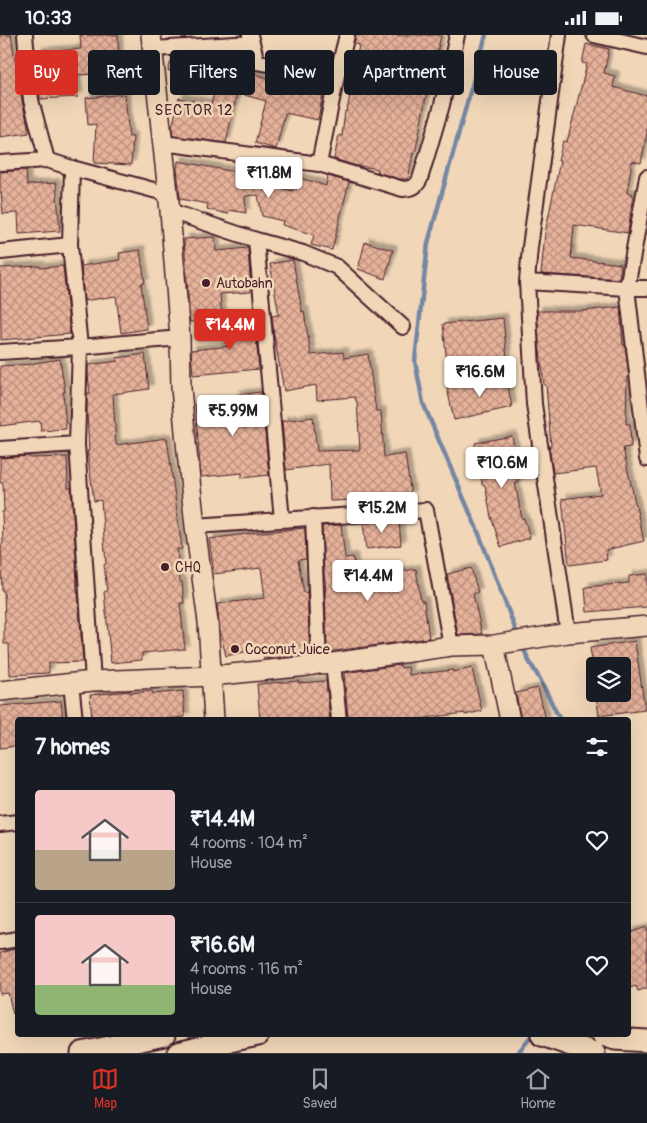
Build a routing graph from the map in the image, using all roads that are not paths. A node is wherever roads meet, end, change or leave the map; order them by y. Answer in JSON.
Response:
{"nodes":[{"id":1,"x":25,"y":35,"type":"edge"},
{"id":2,"x":347,"y":35,"type":"edge"},
{"id":3,"x":457,"y":35,"type":"edge"},
{"id":4,"x":559,"y":35,"type":"edge"},
{"id":5,"x":594,"y":35,"type":"edge"},
{"id":6,"x":251,"y":39,"type":"edge"},
{"id":7,"x":152,"y":42,"type":"edge"},
{"id":8,"x":647,"y":47,"type":"edge"},
{"id":9,"x":336,"y":75,"type":"junction"},
{"id":10,"x":163,"y":143,"type":"junction"},
{"id":11,"x":47,"y":160,"type":"junction"},
{"id":12,"x":0,"y":163,"type":"edge"},
{"id":13,"x":319,"y":164,"type":"junction"},
{"id":14,"x":72,"y":168,"type":"junction"},
{"id":15,"x":647,"y":177,"type":"edge"},
{"id":16,"x":169,"y":203,"type":"junction"},
{"id":17,"x":256,"y":240,"type":"junction"},
{"id":18,"x":70,"y":245,"type":"junction"},
{"id":19,"x":0,"y":250,"type":"edge"},
{"id":20,"x":527,"y":281,"type":"junction"},
{"id":21,"x":627,"y":288,"type":"junction"},
{"id":22,"x":647,"y":288,"type":"edge"},
{"id":23,"x":402,"y":327,"type":"dead end"},
{"id":24,"x":180,"y":338,"type":"junction"},
{"id":25,"x":80,"y":347,"type":"junction"},
{"id":26,"x":0,"y":352,"type":"edge"},
{"id":27,"x":77,"y":444,"type":"junction"},
{"id":28,"x":0,"y":449,"type":"edge"},
{"id":29,"x":647,"y":459,"type":"edge"},
{"id":30,"x":313,"y":517,"type":"junction"},
{"id":31,"x":282,"y":520,"type":"junction"},
{"id":32,"x":195,"y":525,"type":"junction"},
{"id":33,"x":647,"y":626,"type":"edge"},
{"id":34,"x":560,"y":634,"type":"junction"},
{"id":35,"x":502,"y":644,"type":"junction"},
{"id":36,"x":451,"y":646,"type":"junction"},
{"id":37,"x":326,"y":664,"type":"junction"},
{"id":38,"x":211,"y":676,"type":"junction"},
{"id":39,"x":93,"y":681,"type":"junction"},
{"id":40,"x":71,"y":683,"type":"junction"},
{"id":41,"x":0,"y":691,"type":"edge"},
{"id":42,"x":74,"y":717,"type":"edge"},
{"id":43,"x":214,"y":717,"type":"edge"},
{"id":44,"x":337,"y":717,"type":"edge"},
{"id":45,"x":510,"y":717,"type":"edge"},
{"id":46,"x":15,"y":822,"type":"edge"},
{"id":47,"x":0,"y":824,"type":"edge"},
{"id":48,"x":15,"y":940,"type":"edge"},
{"id":49,"x":0,"y":942,"type":"edge"},
{"id":50,"x":151,"y":1037,"type":"edge"},
{"id":51,"x":244,"y":1037,"type":"edge"},
{"id":52,"x":547,"y":1037,"type":"edge"},
{"id":53,"x":609,"y":1037,"type":"edge"},
{"id":54,"x":647,"y":1041,"type":"edge"},
{"id":55,"x":94,"y":1046,"type":"edge"},
{"id":56,"x":178,"y":1053,"type":"edge"},
{"id":57,"x":594,"y":1053,"type":"edge"}],
"edges":[{"from":1,"to":11,"type":"street"},
{"from":2,"to":9,"type":"street"},
{"from":3,"to":13,"type":"street"},
{"from":4,"to":20,"type":"street"},
{"from":5,"to":8,"type":"street"},
{"from":6,"to":7,"type":"street"},
{"from":6,"to":9,"type":"street"},
{"from":7,"to":10,"type":"street"},
{"from":9,"to":13,"type":"street"},
{"from":10,"to":13,"type":"street"},
{"from":10,"to":16,"type":"street"},
{"from":11,"to":12,"type":"street"},
{"from":11,"to":14,"type":"street"},
{"from":14,"to":16,"type":"street"},
{"from":14,"to":18,"type":"street"},
{"from":15,"to":21,"type":"street"},
{"from":16,"to":17,"type":"street"},
{"from":16,"to":24,"type":"street"},
{"from":17,"to":23,"type":"street"},
{"from":17,"to":31,"type":"street"},
{"from":18,"to":19,"type":"street"},
{"from":18,"to":25,"type":"street"},
{"from":20,"to":21,"type":"street"},
{"from":20,"to":34,"type":"street"},
{"from":21,"to":22,"type":"street"},
{"from":21,"to":29,"type":"street"},
{"from":24,"to":25,"type":"street"},
{"from":24,"to":32,"type":"street"},
{"from":25,"to":26,"type":"street"},
{"from":25,"to":27,"type":"street"},
{"from":27,"to":28,"type":"street"},
{"from":27,"to":39,"type":"street"},
{"from":30,"to":31,"type":"street"},
{"from":30,"to":36,"type":"street"},
{"from":30,"to":37,"type":"street"},
{"from":31,"to":32,"type":"street"},
{"from":32,"to":38,"type":"street"},
{"from":33,"to":34,"type":"street"},
{"from":34,"to":35,"type":"street"},
{"from":35,"to":36,"type":"street"},
{"from":35,"to":45,"type":"street"},
{"from":36,"to":37,"type":"street"},
{"from":37,"to":38,"type":"street"},
{"from":37,"to":44,"type":"street"},
{"from":38,"to":39,"type":"street"},
{"from":38,"to":43,"type":"street"},
{"from":39,"to":40,"type":"street"},
{"from":40,"to":41,"type":"street"},
{"from":40,"to":42,"type":"street"},
{"from":46,"to":47,"type":"street"},
{"from":48,"to":49,"type":"street"},
{"from":50,"to":55,"type":"main road"},
{"from":51,"to":56,"type":"main road"},
{"from":52,"to":57,"type":"main road"},
{"from":53,"to":54,"type":"main road"}]}
